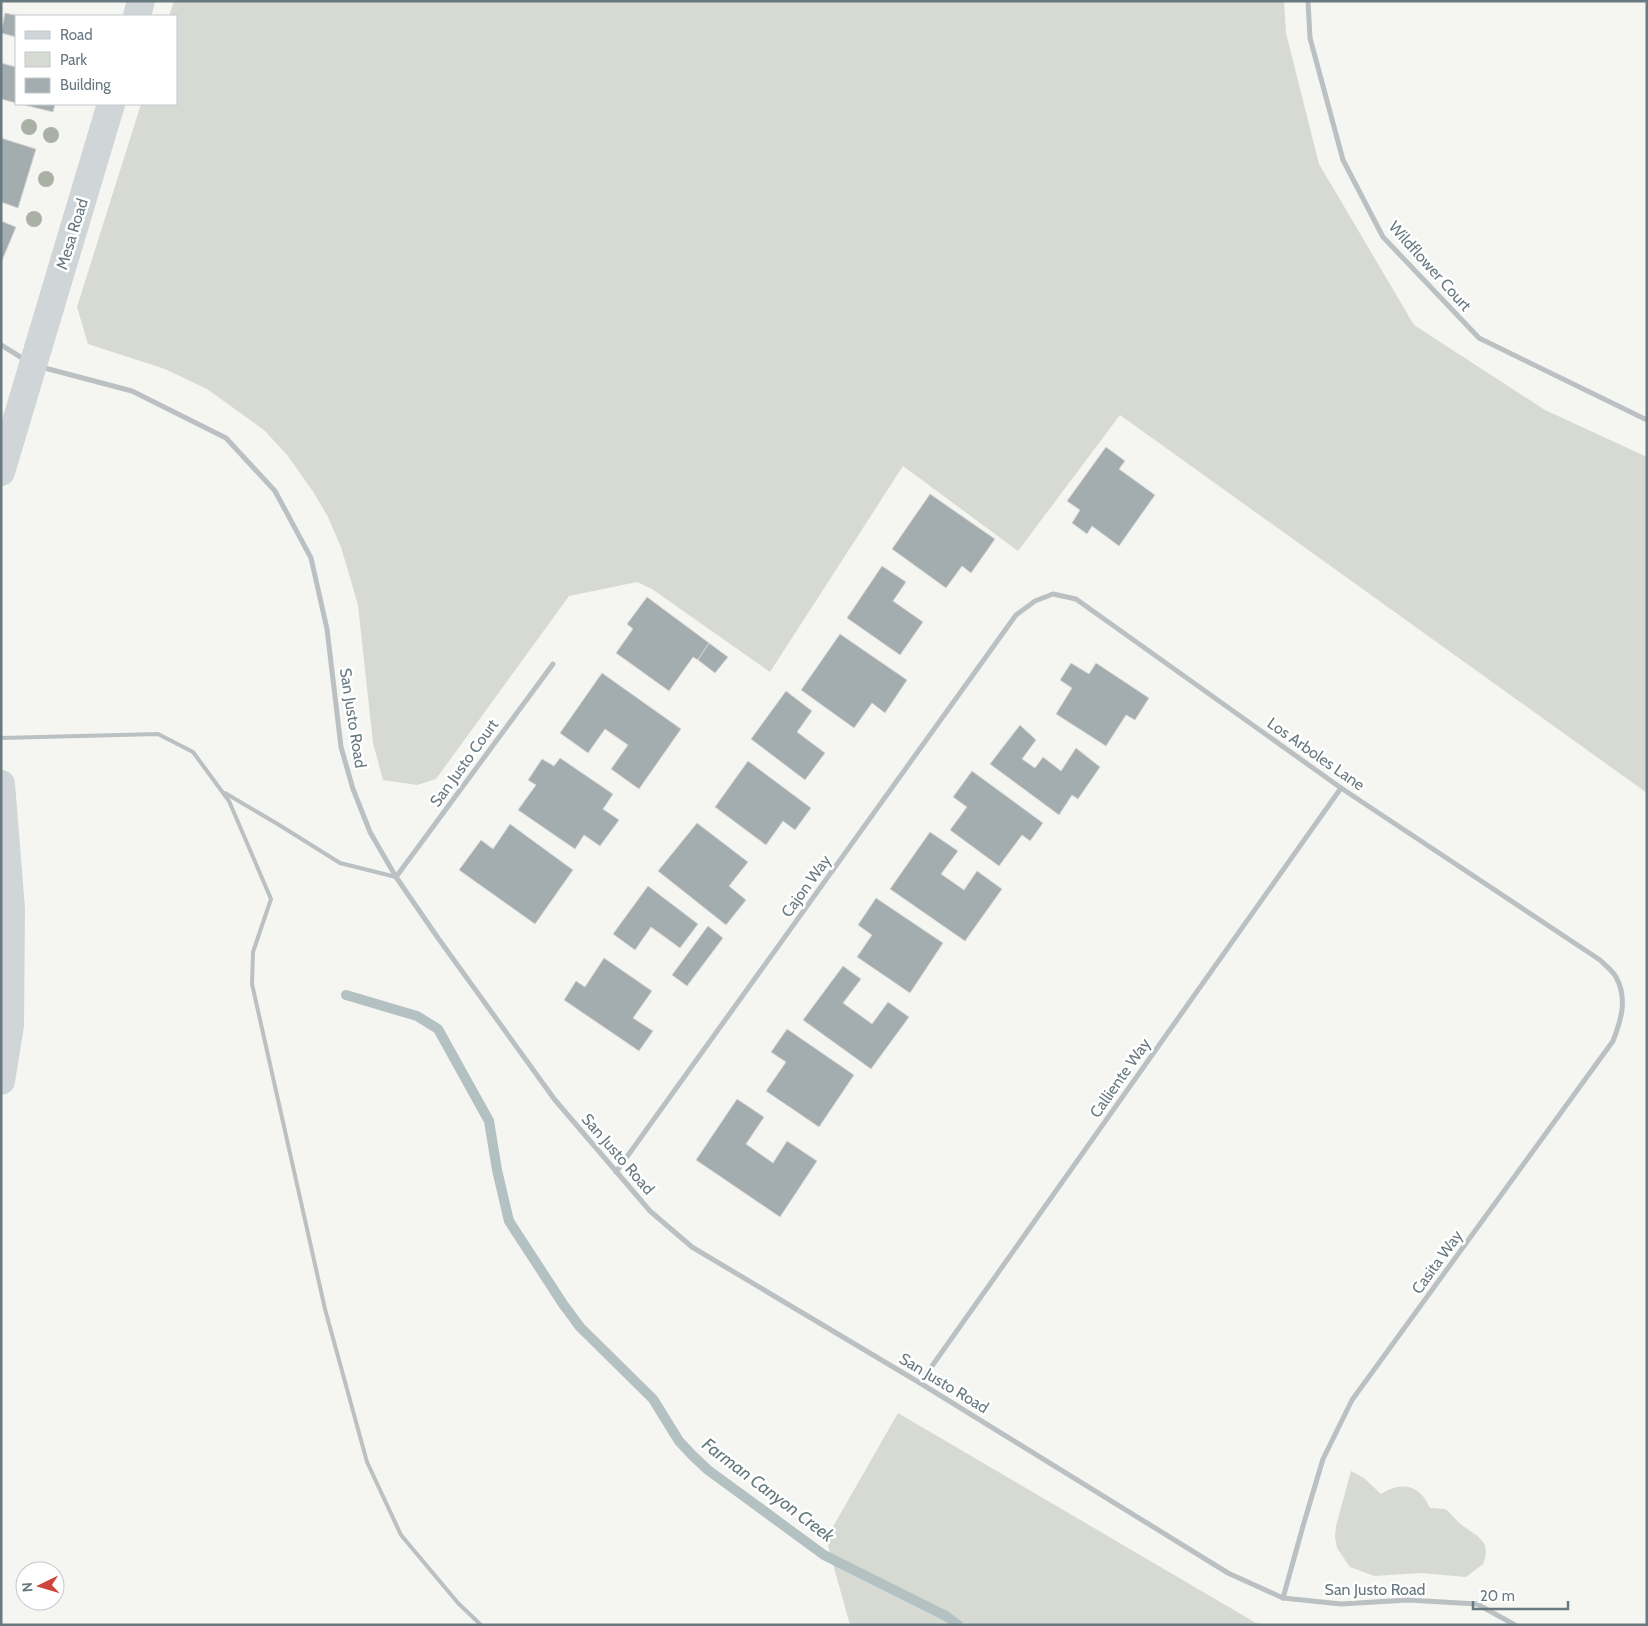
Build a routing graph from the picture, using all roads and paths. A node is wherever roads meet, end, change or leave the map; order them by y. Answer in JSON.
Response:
{"nodes":[{"id":1,"x":141,"y":1,"type":"edge"},
{"id":2,"x":1308,"y":1,"type":"edge"},
{"id":3,"x":137,"y":15,"type":"edge"},
{"id":4,"x":111,"y":105,"type":"edge"},
{"id":5,"x":1,"y":345,"type":"edge"},
{"id":6,"x":33,"y":365,"type":"junction"},
{"id":7,"x":1647,"y":420,"type":"edge"},
{"id":8,"x":1,"y":472,"type":"edge"},
{"id":9,"x":1016,"y":615,"type":"joint"},
{"id":10,"x":553,"y":664,"type":"dead end"},
{"id":11,"x":1,"y":738,"type":"edge"},
{"id":12,"x":1,"y":784,"type":"edge"},
{"id":13,"x":1341,"y":788,"type":"junction"},
{"id":14,"x":222,"y":791,"type":"junction"},
{"id":15,"x":396,"y":877,"type":"junction"},
{"id":16,"x":1600,"y":960,"type":"joint"},
{"id":17,"x":1,"y":1081,"type":"edge"},
{"id":18,"x":616,"y":1172,"type":"junction"},
{"id":19,"x":920,"y":1382,"type":"junction"},
{"id":20,"x":1283,"y":1598,"type":"junction"},
{"id":21,"x":481,"y":1625,"type":"edge"},
{"id":22,"x":1515,"y":1625,"type":"edge"}],
"edges":[{"from":1,"to":3,"type":"street"},
{"from":2,"to":7,"type":"street","name":"Wildflower Court"},
{"from":4,"to":6,"type":"street","name":"Mesa Road"},
{"from":5,"to":6,"type":"street","name":"San Justo Road"},
{"from":6,"to":8,"type":"street","name":"Mesa Road"},
{"from":6,"to":15,"type":"street","name":"San Justo Road"},
{"from":9,"to":13,"type":"street","name":"Los Arboles Lane"},
{"from":9,"to":18,"type":"street","name":"Cajon Way"},
{"from":10,"to":15,"type":"street","name":"San Justo Court"},
{"from":11,"to":14,"type":"lane"},
{"from":12,"to":17,"type":"street"},
{"from":13,"to":16,"type":"street","name":"Los Arboles Lane"},
{"from":13,"to":19,"type":"street","name":"Calliente Way"},
{"from":14,"to":15,"type":"lane"},
{"from":14,"to":21,"type":"lane"},
{"from":15,"to":18,"type":"street","name":"San Justo Road"},
{"from":16,"to":20,"type":"street","name":"Casita Way"},
{"from":18,"to":19,"type":"street","name":"San Justo Road"},
{"from":19,"to":20,"type":"street","name":"San Justo Road"},
{"from":20,"to":22,"type":"street","name":"San Justo Road"}]}
